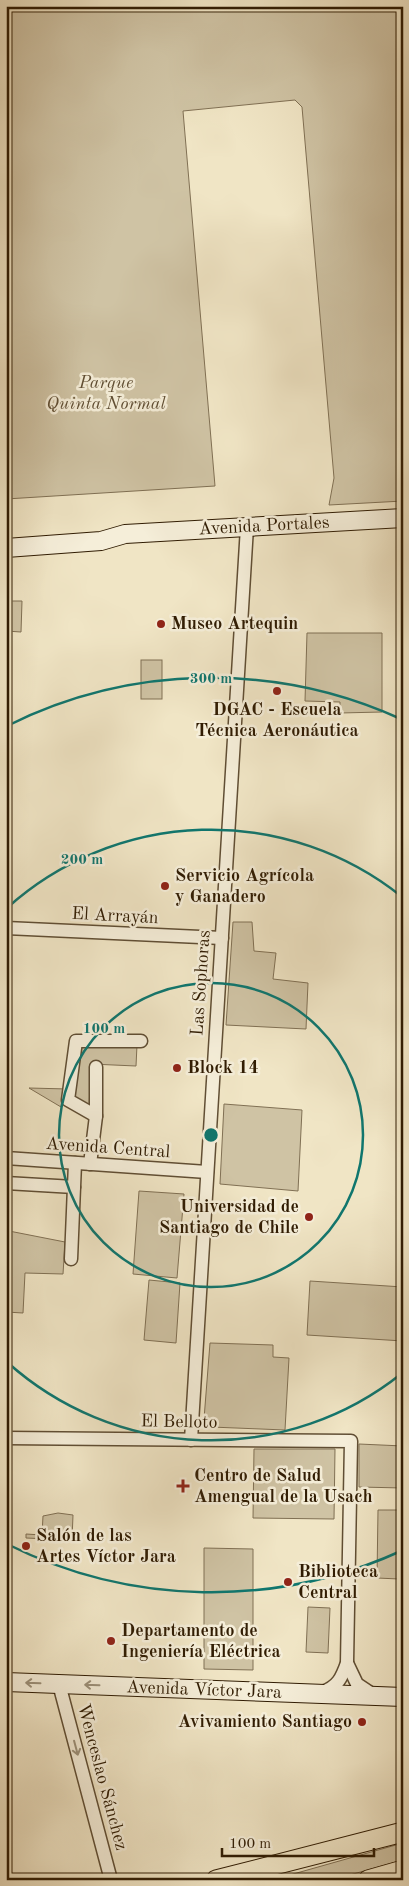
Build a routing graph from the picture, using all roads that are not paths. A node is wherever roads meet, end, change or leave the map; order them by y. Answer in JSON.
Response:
{"nodes":[{"id":1,"x":403,"y":518,"type":"edge"},
{"id":2,"x":247,"y":527,"type":"junction"},
{"id":3,"x":125,"y":534,"type":"junction"},
{"id":4,"x":6,"y":536,"type":"edge"},
{"id":5,"x":6,"y":548,"type":"edge"},
{"id":6,"x":6,"y":928,"type":"edge"},
{"id":7,"x":222,"y":938,"type":"junction"},
{"id":8,"x":141,"y":1041,"type":"dead end"},
{"id":9,"x":96,"y":1067,"type":"dead end"},
{"id":10,"x":96,"y":1116,"type":"junction"},
{"id":11,"x":6,"y":1158,"type":"edge"},
{"id":12,"x":75,"y":1163,"type":"junction"},
{"id":13,"x":90,"y":1164,"type":"junction"},
{"id":14,"x":207,"y":1172,"type":"junction"},
{"id":15,"x":6,"y":1182,"type":"edge"},
{"id":16,"x":74,"y":1187,"type":"junction"},
{"id":17,"x":71,"y":1260,"type":"dead end"},
{"id":18,"x":6,"y":1438,"type":"edge"},
{"id":19,"x":191,"y":1440,"type":"junction"},
{"id":20,"x":347,"y":1663,"type":"junction"},
{"id":21,"x":6,"y":1682,"type":"edge"},
{"id":22,"x":59,"y":1684,"type":"junction"},
{"id":23,"x":318,"y":1694,"type":"junction"},
{"id":24,"x":375,"y":1696,"type":"junction"},
{"id":25,"x":403,"y":1697,"type":"edge"},
{"id":26,"x":403,"y":1832,"type":"edge"},
{"id":27,"x":403,"y":1870,"type":"edge"},
{"id":28,"x":241,"y":1876,"type":"edge"},
{"id":29,"x":111,"y":1880,"type":"edge"},
{"id":30,"x":216,"y":1880,"type":"edge"},
{"id":31,"x":368,"y":1880,"type":"edge"}],
"edges":[{"from":1,"to":2,"type":"main road","name":"Avenida Portales"},
{"from":2,"to":3,"type":"main road","name":"Avenida Portales"},
{"from":2,"to":7,"type":"street","name":"Las Sophoras"},
{"from":3,"to":4,"type":"main road","name":"Avenida Portales"},
{"from":3,"to":5,"type":"main road","name":"Avenida Portales"},
{"from":6,"to":7,"type":"street","name":"El Arrayán"},
{"from":7,"to":14,"type":"street","name":"Las Sophoras"},
{"from":8,"to":10,"type":"street"},
{"from":9,"to":10,"type":"street"},
{"from":10,"to":13,"type":"street"},
{"from":11,"to":12,"type":"street","name":"Avenida Central"},
{"from":12,"to":13,"type":"street","name":"Avenida Central"},
{"from":12,"to":16,"type":"street"},
{"from":13,"to":14,"type":"street","name":"Avenida Central"},
{"from":14,"to":19,"type":"street","name":"Las Sophoras"},
{"from":15,"to":16,"type":"street"},
{"from":16,"to":17,"type":"street"},
{"from":18,"to":19,"type":"street","name":"El Belloto"},
{"from":19,"to":20,"type":"street","name":"El Belloto"},
{"from":20,"to":23,"type":"street"},
{"from":20,"to":24,"type":"street"},
{"from":22,"to":21,"type":"main road","name":"Avenida Víctor Jara","one_way":true},
{"from":23,"to":22,"type":"main road","name":"Avenida Víctor Jara","one_way":true},
{"from":22,"to":29,"type":"street","name":"Wenceslao Sánchez","one_way":true},
{"from":23,"to":24,"type":"main road","name":"Avenida Víctor Jara"},
{"from":24,"to":25,"type":"main road","name":"Avenida Víctor Jara"},
{"from":26,"to":28,"type":"main road"},
{"from":27,"to":31,"type":"main road"},
{"from":28,"to":30,"type":"main road"}]}
